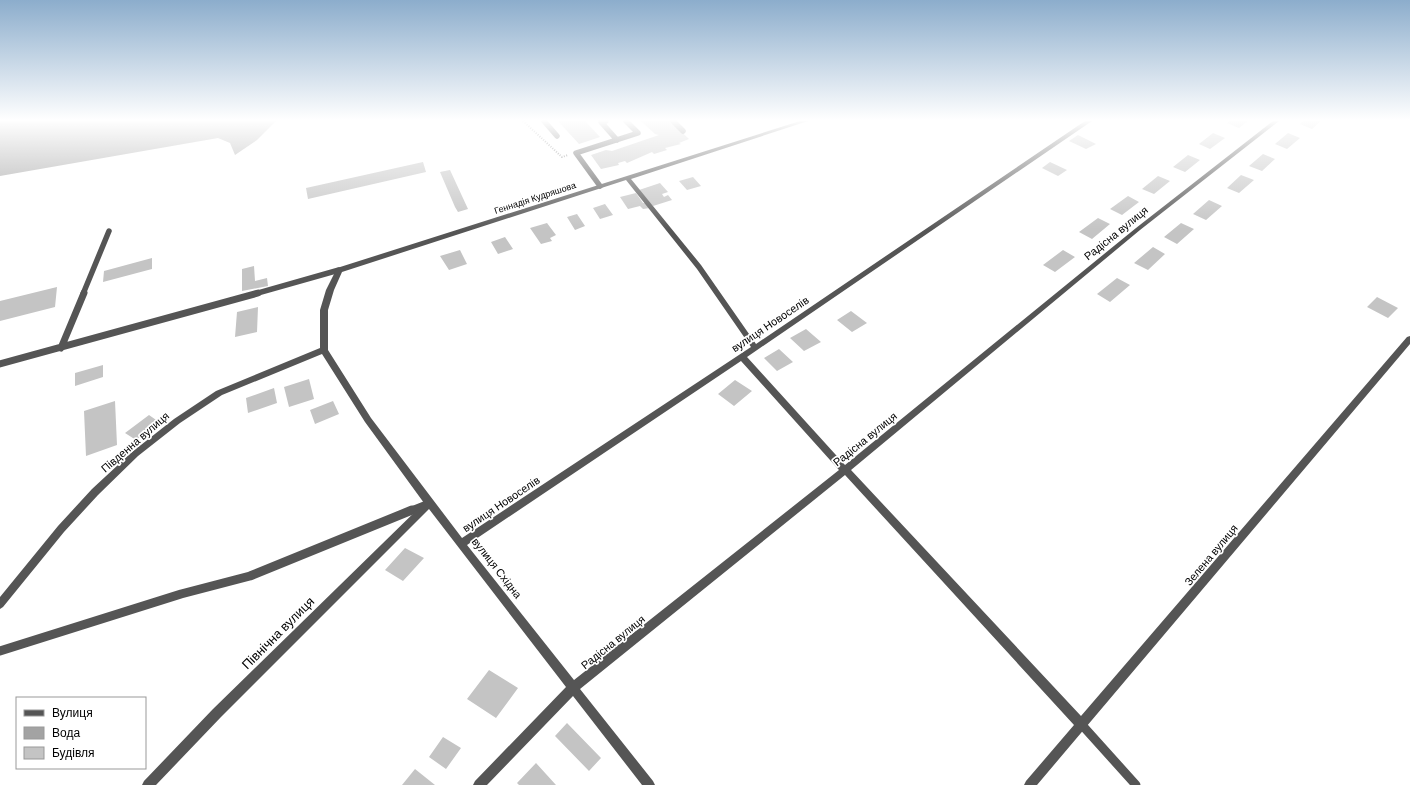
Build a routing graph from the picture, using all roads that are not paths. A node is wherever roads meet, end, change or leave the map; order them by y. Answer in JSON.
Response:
{"nodes":[{"id":1,"x":579,"y":158,"type":"edge"},
{"id":2,"x":691,"y":158,"type":"edge"},
{"id":3,"x":1035,"y":158,"type":"edge"},
{"id":4,"x":1230,"y":158,"type":"edge"},
{"id":5,"x":628,"y":178,"type":"junction"},
{"id":6,"x":600,"y":186,"type":"junction"},
{"id":7,"x":108,"y":231,"type":"dead end"},
{"id":8,"x":339,"y":270,"type":"junction"},
{"id":9,"x":1410,"y":339,"type":"edge"},
{"id":10,"x":61,"y":348,"type":"junction"},
{"id":11,"x":755,"y":348,"type":"junction"},
{"id":12,"x":324,"y":350,"type":"junction"},
{"id":13,"x":742,"y":357,"type":"junction"},
{"id":14,"x":0,"y":364,"type":"edge"},
{"id":15,"x":845,"y":470,"type":"junction"},
{"id":16,"x":430,"y":503,"type":"junction"},
{"id":17,"x":463,"y":543,"type":"junction"},
{"id":18,"x":0,"y":604,"type":"edge"},
{"id":19,"x":0,"y":652,"type":"edge"},
{"id":20,"x":574,"y":687,"type":"junction"},
{"id":21,"x":1082,"y":725,"type":"junction"},
{"id":22,"x":148,"y":785,"type":"edge"},
{"id":23,"x":478,"y":785,"type":"edge"},
{"id":24,"x":649,"y":785,"type":"edge"},
{"id":25,"x":1030,"y":785,"type":"edge"},
{"id":26,"x":1136,"y":785,"type":"edge"}],
"edges":[{"from":1,"to":6,"type":"lane"},
{"from":2,"to":5,"type":"street","name":"Геннадія Кудряшова"},
{"from":3,"to":11,"type":"street","name":"вулиця Новоселів"},
{"from":4,"to":15,"type":"street","name":"Радісна вулиця"},
{"from":5,"to":6,"type":"street","name":"Геннадія Кудряшова"},
{"from":5,"to":11,"type":"street"},
{"from":6,"to":8,"type":"street","name":"Геннадія Кудряшова"},
{"from":7,"to":10,"type":"lane"},
{"from":8,"to":10,"type":"lane"},
{"from":8,"to":12,"type":"street"},
{"from":9,"to":21,"type":"street","name":"Зелена вулиця"},
{"from":10,"to":14,"type":"lane"},
{"from":11,"to":13,"type":"street","name":"вулиця Новоселів"},
{"from":12,"to":16,"type":"street","name":"вулиця Східна"},
{"from":12,"to":18,"type":"street","name":"Південна вулиця"},
{"from":13,"to":15,"type":"street"},
{"from":13,"to":17,"type":"street","name":"вулиця Новоселів"},
{"from":15,"to":20,"type":"street","name":"Радісна вулиця"},
{"from":15,"to":21,"type":"street"},
{"from":16,"to":17,"type":"street","name":"вулиця Східна"},
{"from":16,"to":19,"type":"lane"},
{"from":16,"to":22,"type":"street","name":"Північна вулиця"},
{"from":17,"to":20,"type":"street","name":"вулиця Східна"},
{"from":20,"to":23,"type":"street","name":"Радісна вулиця"},
{"from":20,"to":24,"type":"street","name":"вулиця Східна"},
{"from":21,"to":25,"type":"street","name":"Зелена вулиця"},
{"from":21,"to":26,"type":"lane"}]}
